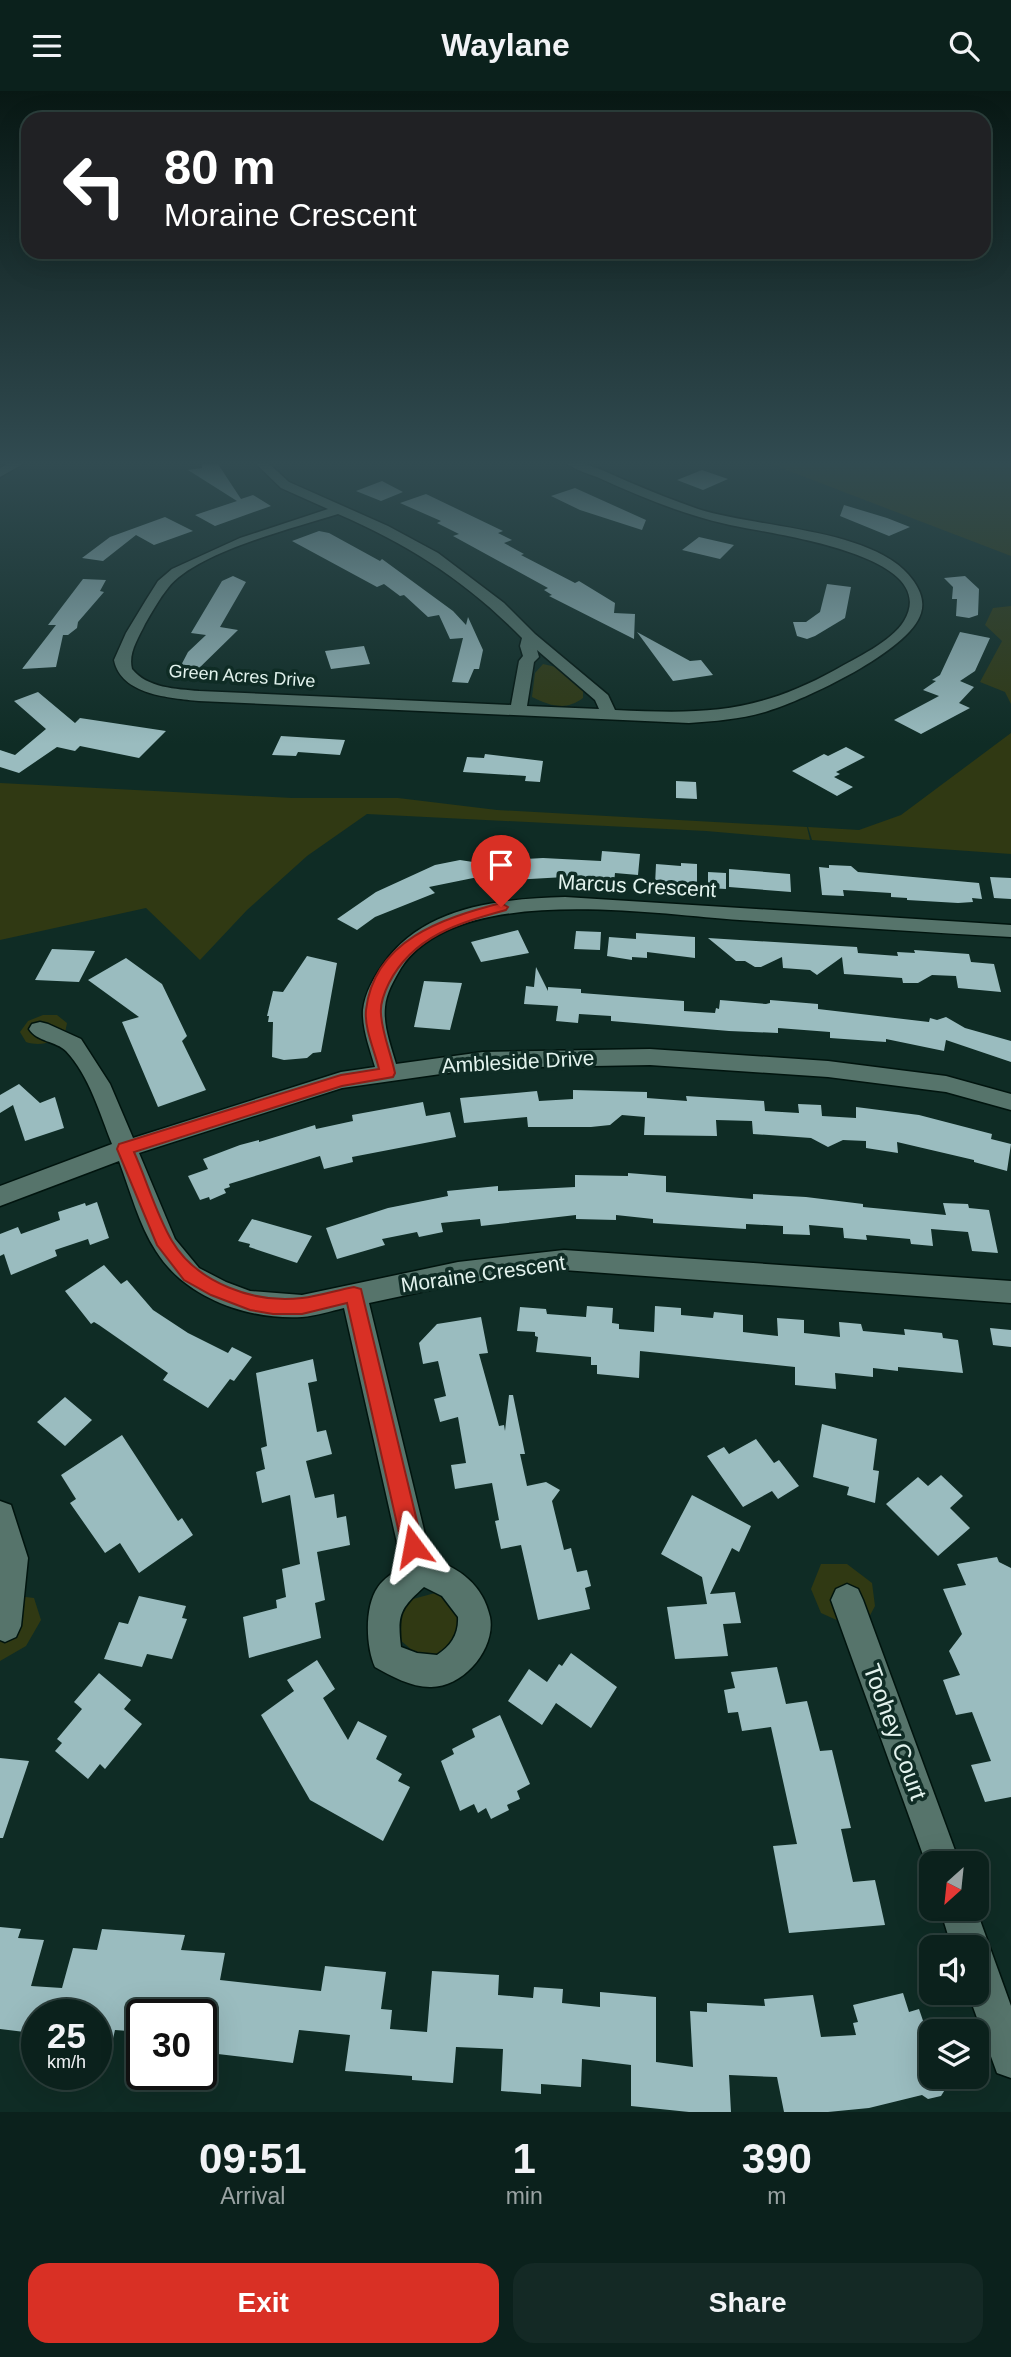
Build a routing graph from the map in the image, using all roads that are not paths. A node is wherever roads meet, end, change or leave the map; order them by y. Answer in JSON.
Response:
{"nodes":[{"id":1,"x":211,"y":555,"type":"edge"},
{"id":2,"x":432,"y":555,"type":"edge"},
{"id":3,"x":872,"y":555,"type":"edge"},
{"id":4,"x":530,"y":637,"type":"junction"},
{"id":5,"x":518,"y":709,"type":"junction"},
{"id":6,"x":608,"y":714,"type":"junction"},
{"id":7,"x":1011,"y":931,"type":"edge"},
{"id":8,"x":40,"y":1029,"type":"dead end"},
{"id":9,"x":387,"y":1073,"type":"junction"},
{"id":10,"x":1011,"y":1101,"type":"edge"},
{"id":11,"x":125,"y":1149,"type":"junction"},
{"id":12,"x":0,"y":1196,"type":"edge"},
{"id":13,"x":1011,"y":1292,"type":"edge"},
{"id":14,"x":354,"y":1294,"type":"junction"},
{"id":15,"x":0,"y":1515,"type":"edge"},
{"id":16,"x":419,"y":1571,"type":"dead end"},
{"id":17,"x":847,"y":1600,"type":"dead end"},
{"id":18,"x":5,"y":1626,"type":"dead end"},
{"id":19,"x":937,"y":1851,"type":"edge"},
{"id":20,"x":989,"y":1998,"type":"edge"},
{"id":21,"x":1011,"y":2059,"type":"edge"}],
"edges":[{"from":1,"to":5,"type":"street","name":"Green Acres Drive"},
{"from":2,"to":4,"type":"street"},
{"from":3,"to":6,"type":"street"},
{"from":4,"to":5,"type":"street"},
{"from":4,"to":6,"type":"street"},
{"from":5,"to":6,"type":"street","name":"Green Acres Drive"},
{"from":7,"to":9,"type":"street","name":"Marcus Crescent"},
{"from":8,"to":11,"type":"street","name":"Moraine Crescent"},
{"from":9,"to":10,"type":"street","name":"Ambleside Drive"},
{"from":9,"to":11,"type":"street","name":"Ambleside Drive"},
{"from":11,"to":12,"type":"street","name":"Ambleside Drive"},
{"from":11,"to":14,"type":"street","name":"Moraine Crescent"},
{"from":13,"to":14,"type":"street","name":"Moraine Crescent"},
{"from":14,"to":16,"type":"street"},
{"from":15,"to":18,"type":"street"},
{"from":17,"to":19,"type":"street","name":"Toohey Court"},
{"from":20,"to":21,"type":"street"}]}
